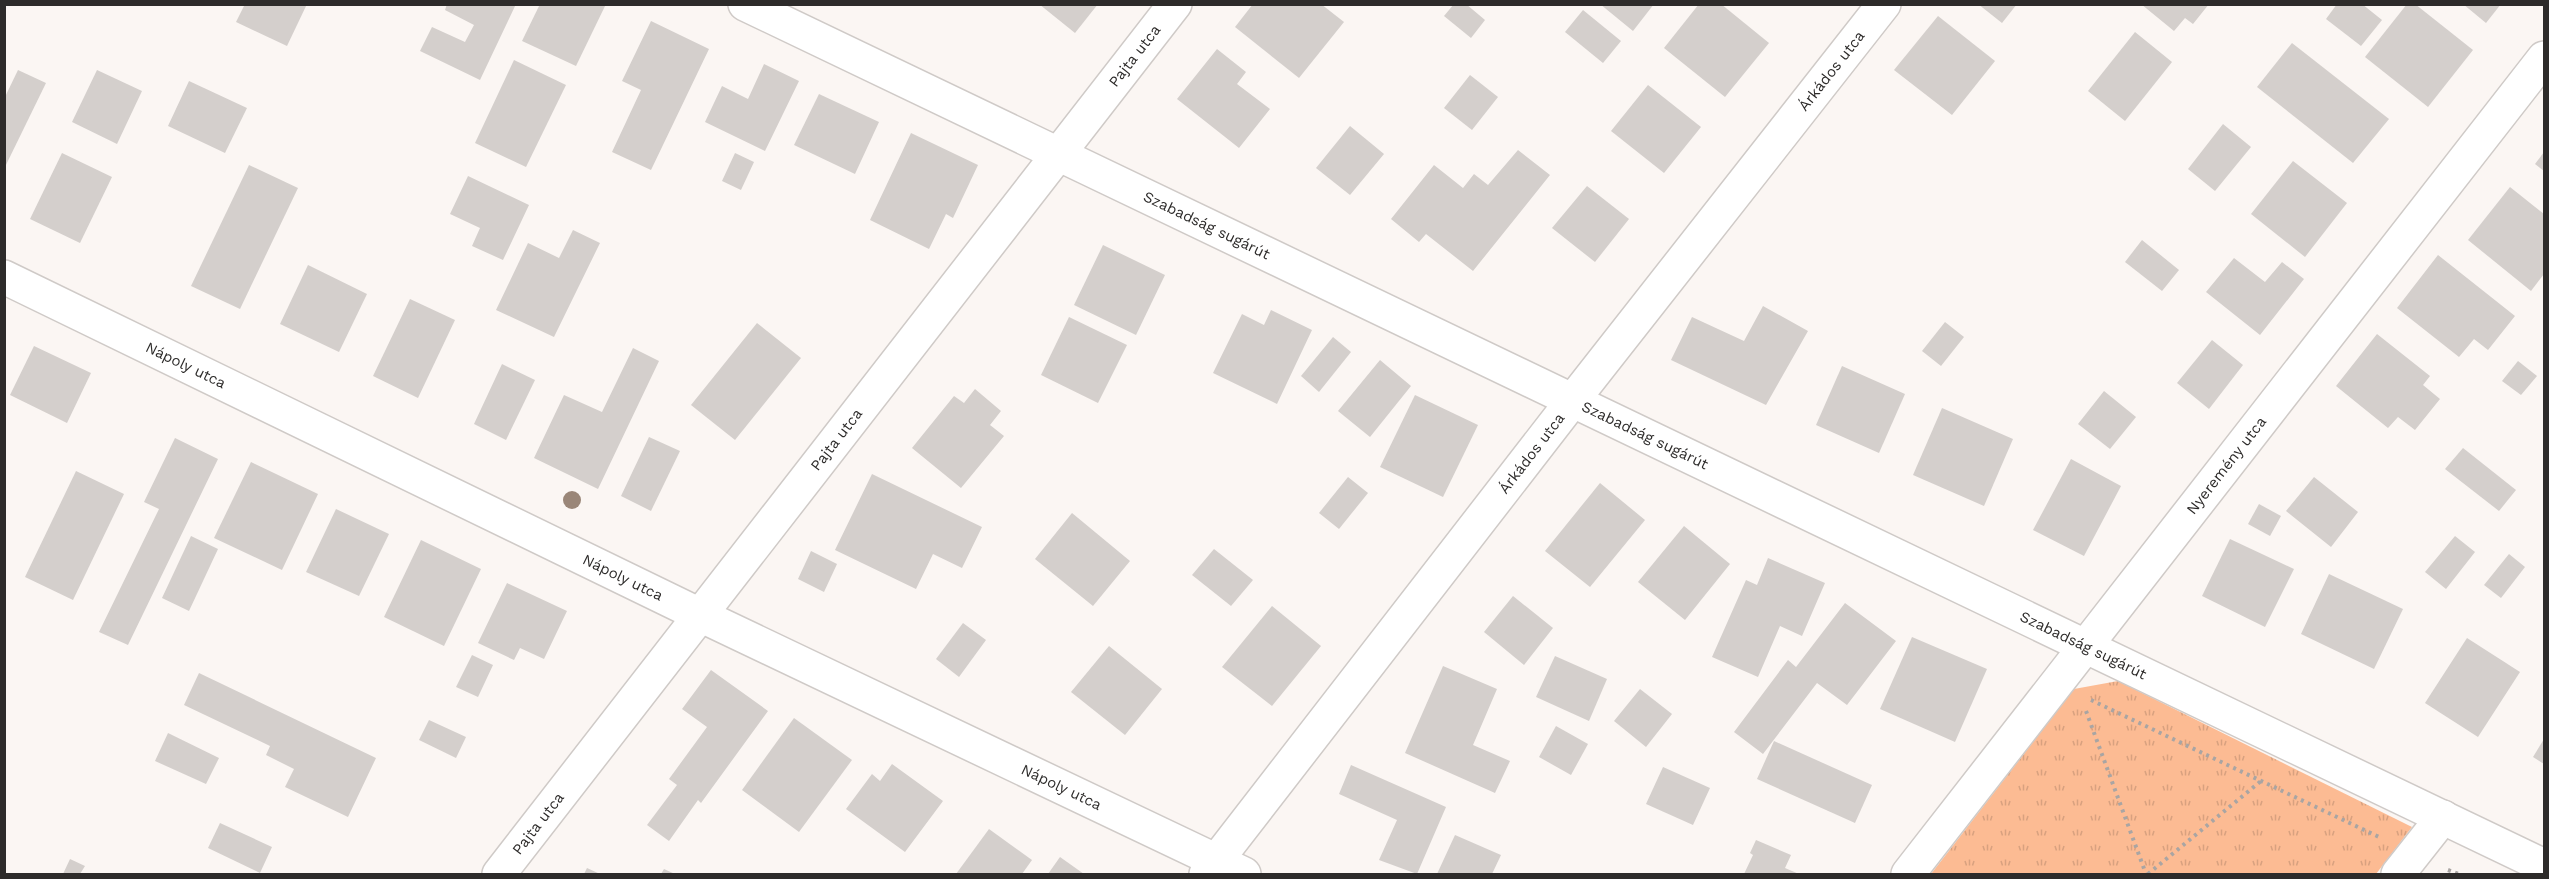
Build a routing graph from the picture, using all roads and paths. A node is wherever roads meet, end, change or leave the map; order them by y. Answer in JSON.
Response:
{"nodes":[{"id":1,"x":745,"y":4,"type":"edge"},
{"id":2,"x":1175,"y":4,"type":"edge"},
{"id":3,"x":1884,"y":4,"type":"edge"},
{"id":4,"x":2544,"y":58,"type":"edge"},
{"id":5,"x":1059,"y":153,"type":"junction"},
{"id":6,"x":4,"y":277,"type":"edge"},
{"id":7,"x":1573,"y":400,"type":"junction"},
{"id":8,"x":702,"y":616,"type":"junction"},
{"id":9,"x":2087,"y":646,"type":"junction"},
{"id":10,"x":2057,"y":684,"type":"junction"},
{"id":11,"x":2086,"y":711,"type":"dead end"},
{"id":12,"x":2261,"y":781,"type":"junction"},
{"id":13,"x":2443,"y":817,"type":"junction"},
{"id":14,"x":2406,"y":864,"type":"edge"},
{"id":15,"x":2544,"y":866,"type":"edge"},
{"id":16,"x":1222,"y":870,"type":"edge"},
{"id":17,"x":499,"y":874,"type":"edge"},
{"id":18,"x":1908,"y":874,"type":"edge"},
{"id":19,"x":2147,"y":874,"type":"edge"},
{"id":20,"x":2458,"y":874,"type":"edge"}],
"edges":[{"from":1,"to":5,"type":"street","name":"Szabadság sugárút"},
{"from":2,"to":5,"type":"street","name":"Pajta utca"},
{"from":3,"to":7,"type":"street","name":"Árkádos utca"},
{"from":4,"to":9,"type":"street","name":"Nyeremény utca"},
{"from":5,"to":7,"type":"street","name":"Szabadság sugárút"},
{"from":5,"to":8,"type":"street","name":"Pajta utca"},
{"from":6,"to":8,"type":"street","name":"Nápoly utca"},
{"from":7,"to":9,"type":"street","name":"Szabadság sugárút"},
{"from":7,"to":16,"type":"street","name":"Árkádos utca"},
{"from":8,"to":16,"type":"street","name":"Nápoly utca"},
{"from":8,"to":17,"type":"street","name":"Pajta utca"},
{"from":9,"to":10,"type":"street","name":"Nyeremény utca"},
{"from":9,"to":13,"type":"street","name":"Szabadság sugárút"},
{"from":10,"to":12,"type":"path"},
{"from":10,"to":18,"type":"street","name":"Nyeremény utca"},
{"from":11,"to":19,"type":"path"},
{"from":12,"to":14,"type":"path"},
{"from":12,"to":19,"type":"path"},
{"from":13,"to":14,"type":"street"},
{"from":13,"to":15,"type":"street","name":"Szabadság sugárút"},
{"from":14,"to":20,"type":"path"}]}
